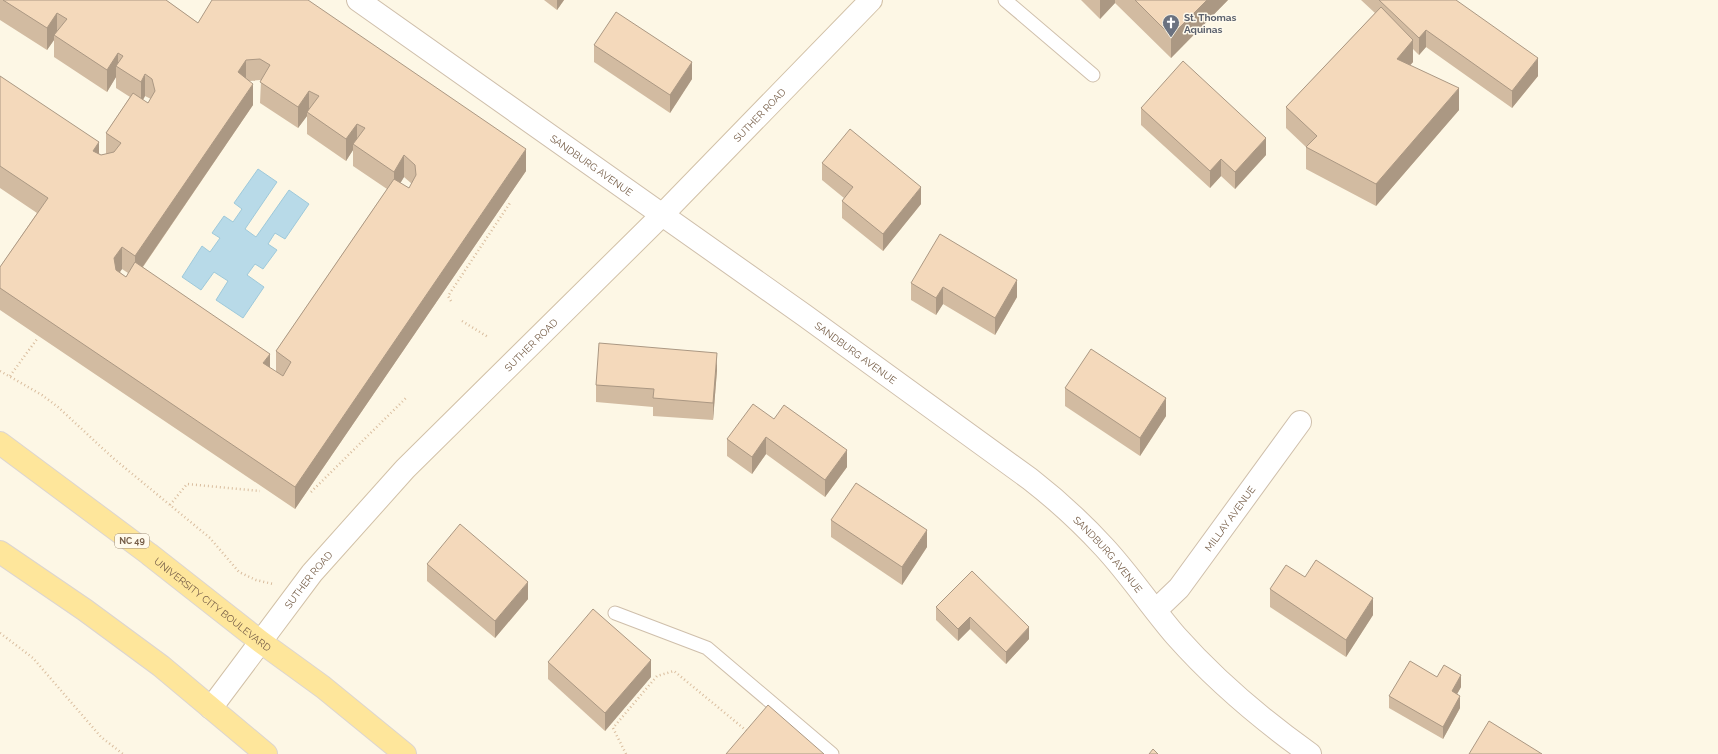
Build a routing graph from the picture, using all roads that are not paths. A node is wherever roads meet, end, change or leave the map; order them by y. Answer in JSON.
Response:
{"nodes":[{"id":1,"x":358,"y":0,"type":"edge"},
{"id":2,"x":871,"y":0,"type":"edge"},
{"id":3,"x":1006,"y":0,"type":"edge"},
{"id":4,"x":1093,"y":75,"type":"dead end"},
{"id":5,"x":661,"y":216,"type":"junction"},
{"id":6,"x":1300,"y":422,"type":"dead end"},
{"id":7,"x":0,"y":443,"type":"edge"},
{"id":8,"x":0,"y":552,"type":"edge"},
{"id":9,"x":1156,"y":610,"type":"junction"},
{"id":10,"x":615,"y":613,"type":"dead end"},
{"id":11,"x":261,"y":642,"type":"junction"},
{"id":12,"x":211,"y":708,"type":"junction"},
{"id":13,"x":266,"y":754,"type":"edge"},
{"id":14,"x":405,"y":754,"type":"edge"},
{"id":15,"x":832,"y":754,"type":"edge"},
{"id":16,"x":1310,"y":754,"type":"edge"}],
"edges":[{"from":1,"to":5,"type":"street","name":"SANDBURG AVENUE"},
{"from":2,"to":5,"type":"street","name":"SUTHER ROAD"},
{"from":3,"to":4,"type":"lane"},
{"from":5,"to":9,"type":"street","name":"SANDBURG AVENUE"},
{"from":5,"to":11,"type":"street","name":"SUTHER ROAD"},
{"from":6,"to":9,"type":"street","name":"MILLAY AVENUE"},
{"from":7,"to":11,"type":"main road","name":"UNIVERSITY CITY BOULEVARD","number":"NC 49"},
{"from":8,"to":12,"type":"main road"},
{"from":9,"to":16,"type":"street","name":"SANDBURG AVENUE"},
{"from":10,"to":15,"type":"lane"},
{"from":11,"to":12,"type":"street","name":"SUTHER ROAD"},
{"from":11,"to":14,"type":"main road","name":"UNIVERSITY CITY BOULEVARD","number":"NC 49"},
{"from":12,"to":13,"type":"main road"}]}
